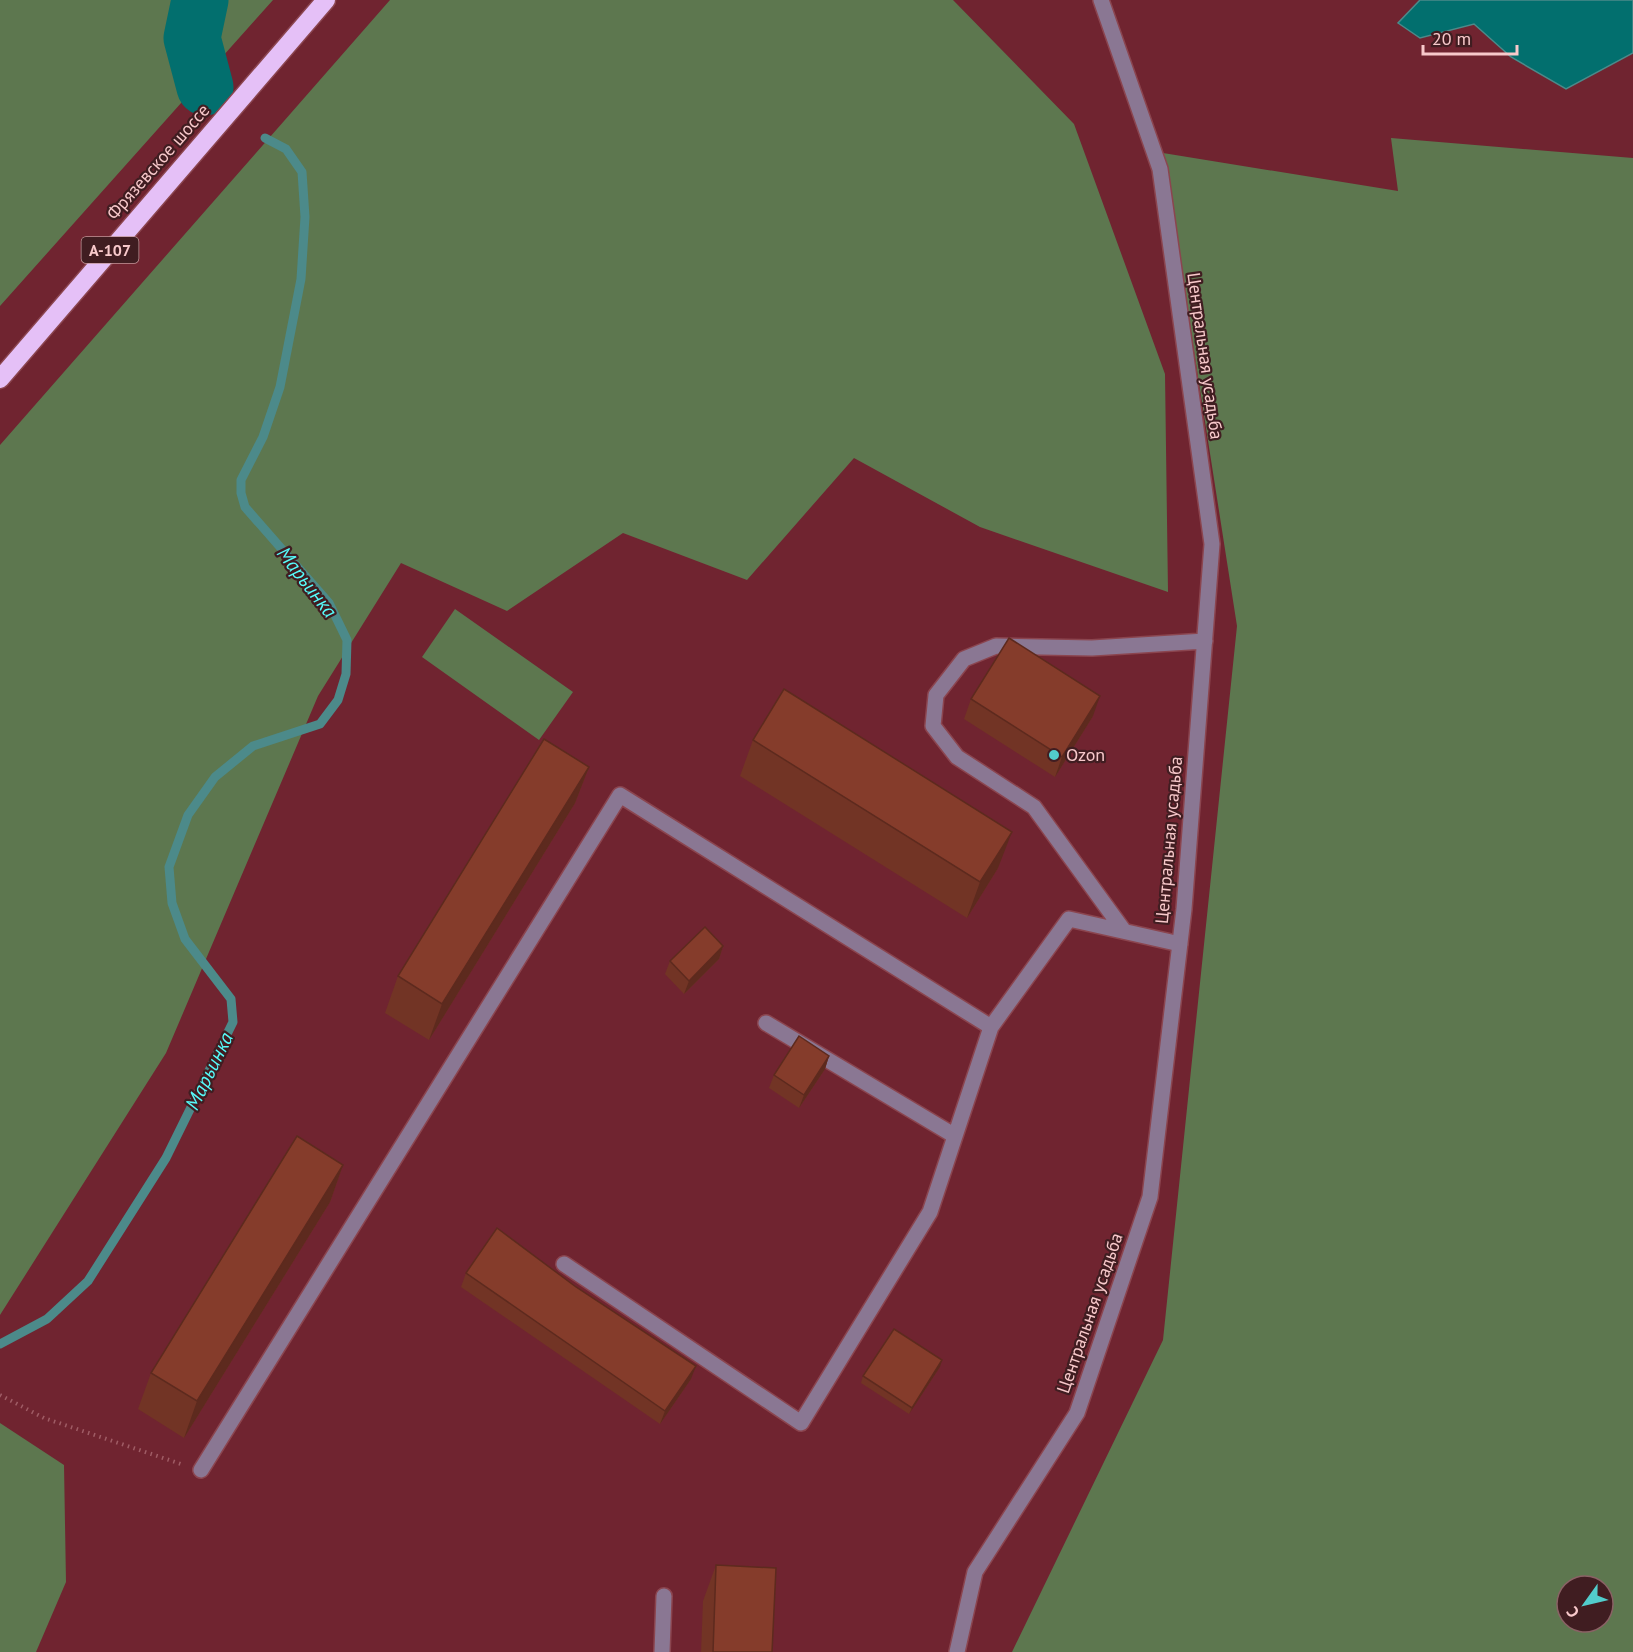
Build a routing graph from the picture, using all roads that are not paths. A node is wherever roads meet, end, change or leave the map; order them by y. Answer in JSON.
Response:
{"nodes":[{"id":1,"x":326,"y":0,"type":"edge"},
{"id":2,"x":1101,"y":0,"type":"edge"},
{"id":3,"x":0,"y":379,"type":"edge"},
{"id":4,"x":1205,"y":641,"type":"junction"},
{"id":5,"x":1124,"y":931,"type":"junction"},
{"id":6,"x":1180,"y":944,"type":"junction"},
{"id":7,"x":766,"y":1023,"type":"dead end"},
{"id":8,"x":992,"y":1027,"type":"junction"},
{"id":9,"x":956,"y":1136,"type":"junction"},
{"id":10,"x":564,"y":1264,"type":"dead end"},
{"id":11,"x":201,"y":1470,"type":"road end"},
{"id":12,"x":664,"y":1596,"type":"dead end"},
{"id":13,"x":662,"y":1652,"type":"edge"},
{"id":14,"x":957,"y":1652,"type":"edge"}],
"edges":[{"from":1,"to":3,"type":"highway","name":"Фрязевское шоссе","number":"А-107"},
{"from":2,"to":4,"type":"street","name":"Центральная усадьба"},
{"from":4,"to":5,"type":"street"},
{"from":4,"to":6,"type":"street","name":"Центральная усадьба"},
{"from":5,"to":6,"type":"street"},
{"from":5,"to":8,"type":"street"},
{"from":6,"to":14,"type":"street","name":"Центральная усадьба"},
{"from":7,"to":9,"type":"street"},
{"from":8,"to":9,"type":"street"},
{"from":8,"to":11,"type":"street"},
{"from":9,"to":10,"type":"street"},
{"from":12,"to":13,"type":"street"}]}
